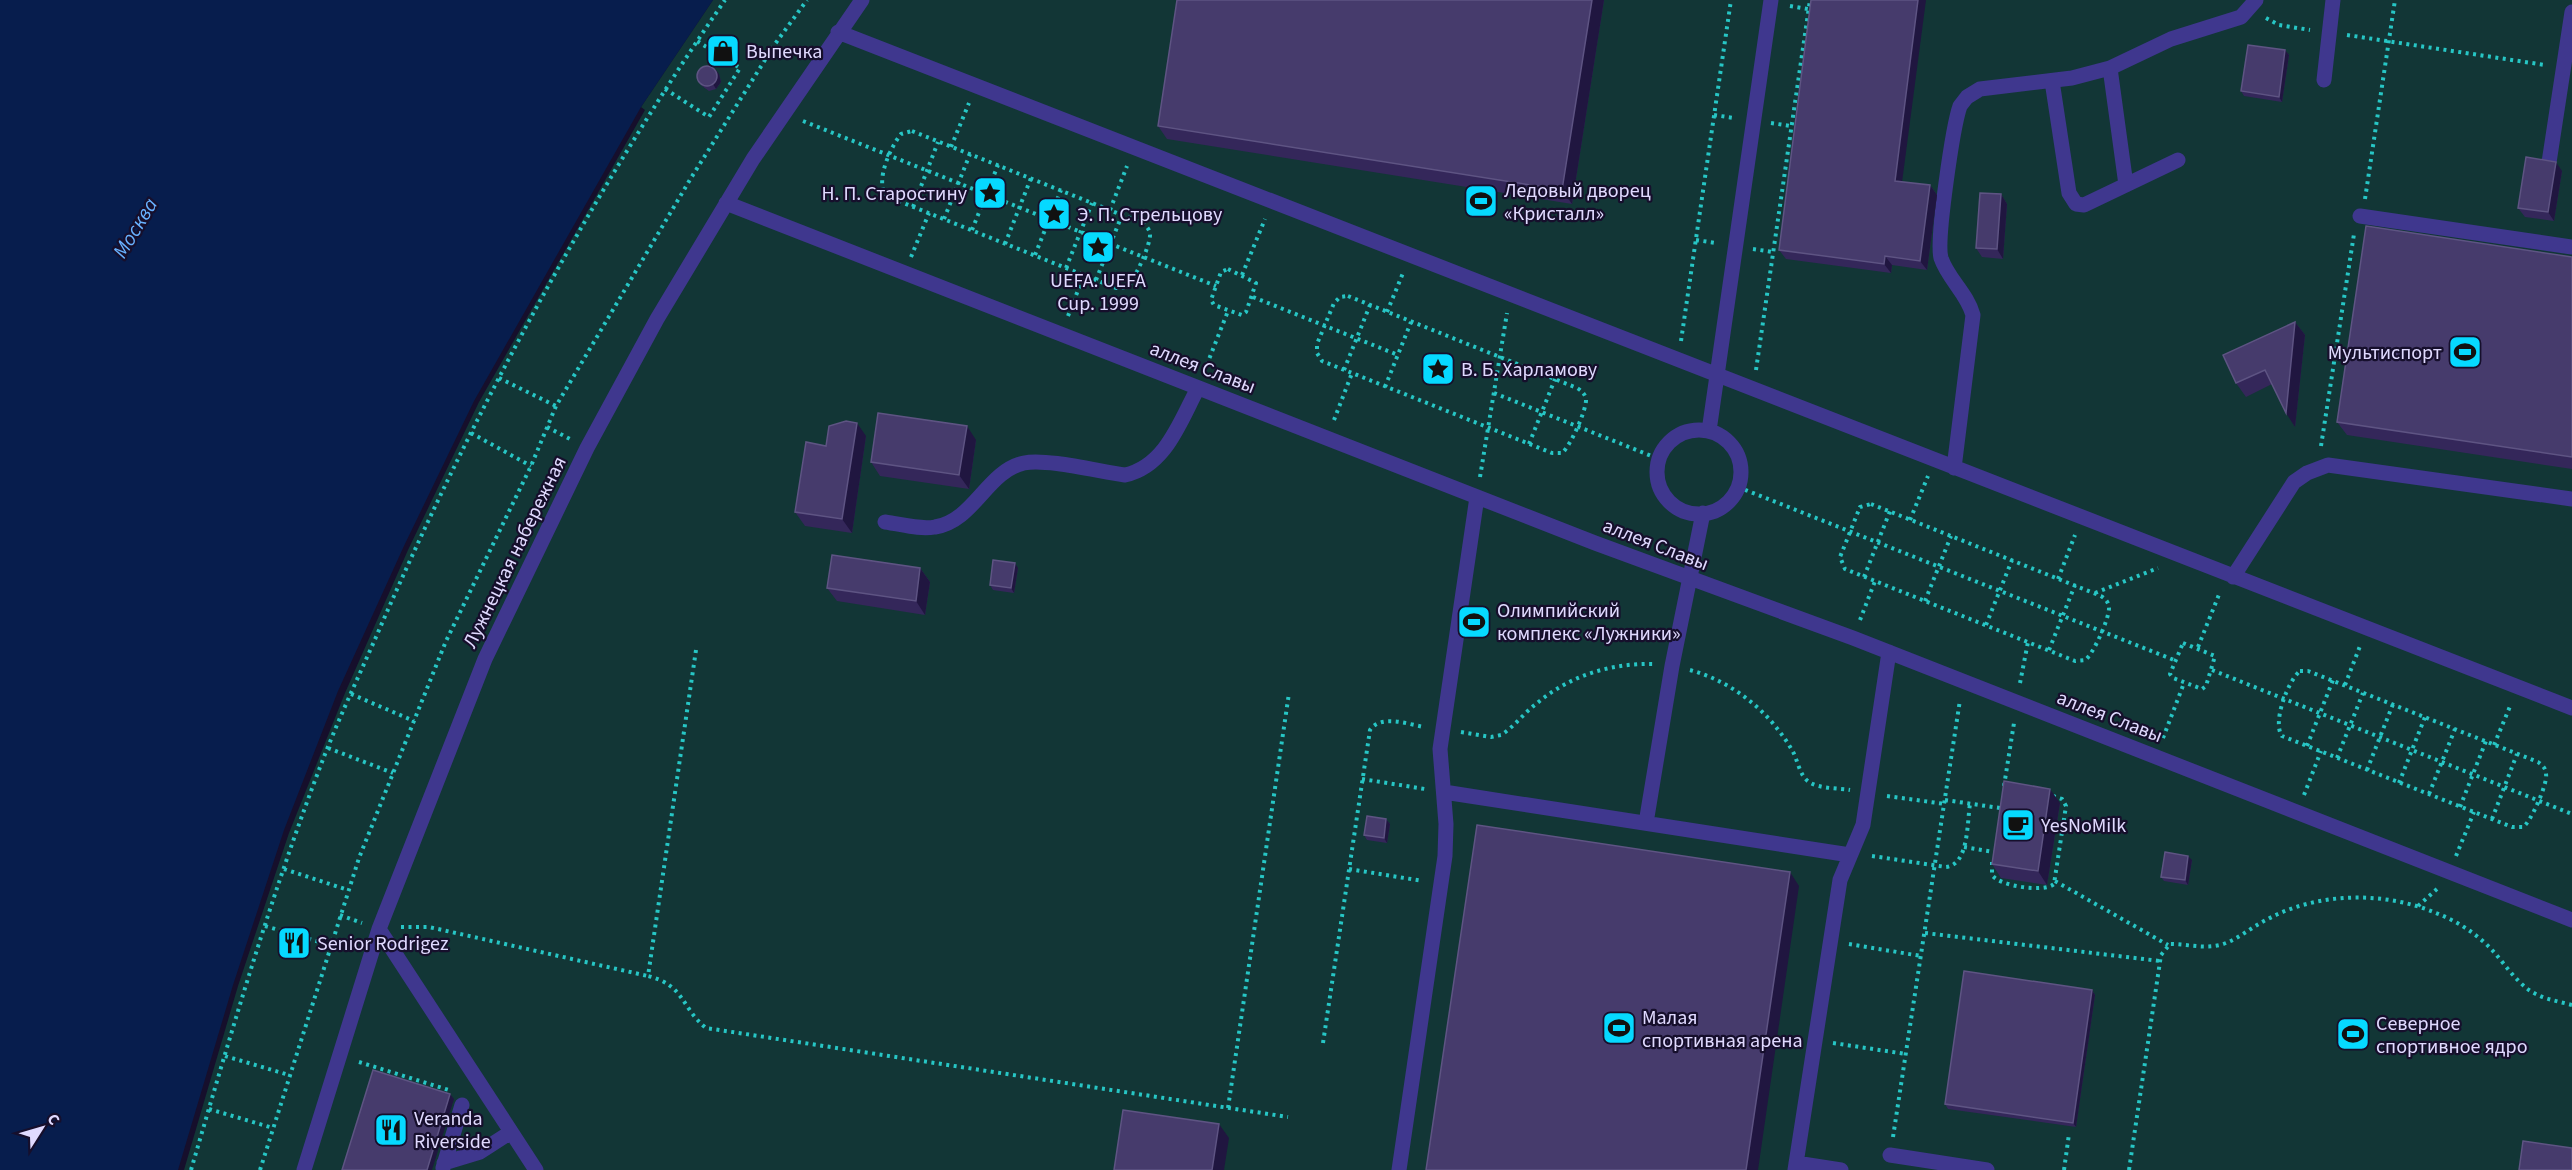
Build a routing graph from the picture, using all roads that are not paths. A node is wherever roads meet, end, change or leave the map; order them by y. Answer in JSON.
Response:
{"nodes":[{"id":1,"x":862,"y":0,"type":"edge"},
{"id":2,"x":1772,"y":0,"type":"edge"},
{"id":3,"x":2333,"y":0,"type":"edge"},
{"id":4,"x":2255,"y":3,"type":"edge"},
{"id":5,"x":2572,"y":12,"type":"edge"},
{"id":6,"x":838,"y":32,"type":"junction"},
{"id":7,"x":2110,"y":68,"type":"junction"},
{"id":8,"x":2324,"y":80,"type":"dead end"},
{"id":9,"x":2052,"y":81,"type":"junction"},
{"id":10,"x":2178,"y":160,"type":"dead end"},
{"id":11,"x":2548,"y":169,"type":"edge"},
{"id":12,"x":2126,"y":185,"type":"junction"},
{"id":13,"x":726,"y":203,"type":"junction"},
{"id":14,"x":2360,"y":216,"type":"dead end"},
{"id":15,"x":2572,"y":247,"type":"edge"},
{"id":16,"x":1717,"y":375,"type":"junction"},
{"id":17,"x":1198,"y":388,"type":"junction"},
{"id":18,"x":1709,"y":431,"type":"junction"},
{"id":19,"x":1954,"y":468,"type":"junction"},
{"id":20,"x":1477,"y":497,"type":"junction"},
{"id":21,"x":2572,"y":499,"type":"edge"},
{"id":22,"x":1703,"y":513,"type":"junction"},
{"id":23,"x":885,"y":522,"type":"dead end"},
{"id":24,"x":2230,"y":575,"type":"junction"},
{"id":25,"x":1690,"y":579,"type":"junction"},
{"id":26,"x":1889,"y":652,"type":"junction"},
{"id":27,"x":2572,"y":708,"type":"edge"},
{"id":28,"x":1444,"y":792,"type":"junction"},
{"id":29,"x":1646,"y":823,"type":"junction"},
{"id":30,"x":1850,"y":854,"type":"junction"},
{"id":31,"x":2572,"y":920,"type":"edge"},
{"id":32,"x":379,"y":929,"type":"junction"},
{"id":33,"x":462,"y":1105,"type":"road end"},
{"id":34,"x":511,"y":1132,"type":"junction"},
{"id":35,"x":1890,"y":1155,"type":"road end"},
{"id":36,"x":443,"y":1166,"type":"edge"},
{"id":37,"x":1795,"y":1166,"type":"edge"},
{"id":38,"x":304,"y":1170,"type":"edge"},
{"id":39,"x":536,"y":1170,"type":"edge"},
{"id":40,"x":1399,"y":1170,"type":"edge"},
{"id":41,"x":1841,"y":1170,"type":"edge"},
{"id":42,"x":1987,"y":1170,"type":"edge"}],
"edges":[{"from":1,"to":6,"type":"street","name":"Лужнецкая набережная"},
{"from":2,"to":16,"type":"street"},
{"from":3,"to":8,"type":"street"},
{"from":4,"to":7,"type":"street"},
{"from":5,"to":11,"type":"street"},
{"from":6,"to":13,"type":"street","name":"Лужнецкая набережная"},
{"from":6,"to":16,"type":"street"},
{"from":7,"to":9,"type":"street"},
{"from":7,"to":12,"type":"street"},
{"from":9,"to":12,"type":"street"},
{"from":9,"to":19,"type":"street"},
{"from":10,"to":12,"type":"street"},
{"from":13,"to":17,"type":"street","name":"аллея Славы"},
{"from":13,"to":32,"type":"street","name":"Лужнецкая набережная"},
{"from":14,"to":15,"type":"street"},
{"from":16,"to":18,"type":"street"},
{"from":16,"to":19,"type":"street"},
{"from":17,"to":20,"type":"street","name":"аллея Славы"},
{"from":17,"to":23,"type":"street"},
{"from":18,"to":22,"type":"street"},
{"from":18,"to":22,"type":"street"},
{"from":19,"to":24,"type":"street"},
{"from":20,"to":25,"type":"street","name":"аллея Славы"},
{"from":20,"to":28,"type":"street"},
{"from":21,"to":24,"type":"street"},
{"from":22,"to":25,"type":"street"},
{"from":24,"to":27,"type":"street"},
{"from":25,"to":26,"type":"street","name":"аллея Славы"},
{"from":25,"to":29,"type":"street"},
{"from":26,"to":30,"type":"street"},
{"from":26,"to":31,"type":"street","name":"аллея Славы"},
{"from":28,"to":29,"type":"street"},
{"from":28,"to":40,"type":"street"},
{"from":29,"to":30,"type":"street"},
{"from":30,"to":37,"type":"street"},
{"from":32,"to":34,"type":"street"},
{"from":32,"to":38,"type":"street","name":"Лужнецкая набережная"},
{"from":33,"to":36,"type":"street"},
{"from":34,"to":36,"type":"street"},
{"from":34,"to":39,"type":"street"},
{"from":35,"to":42,"type":"street"},
{"from":37,"to":41,"type":"street"}]}
